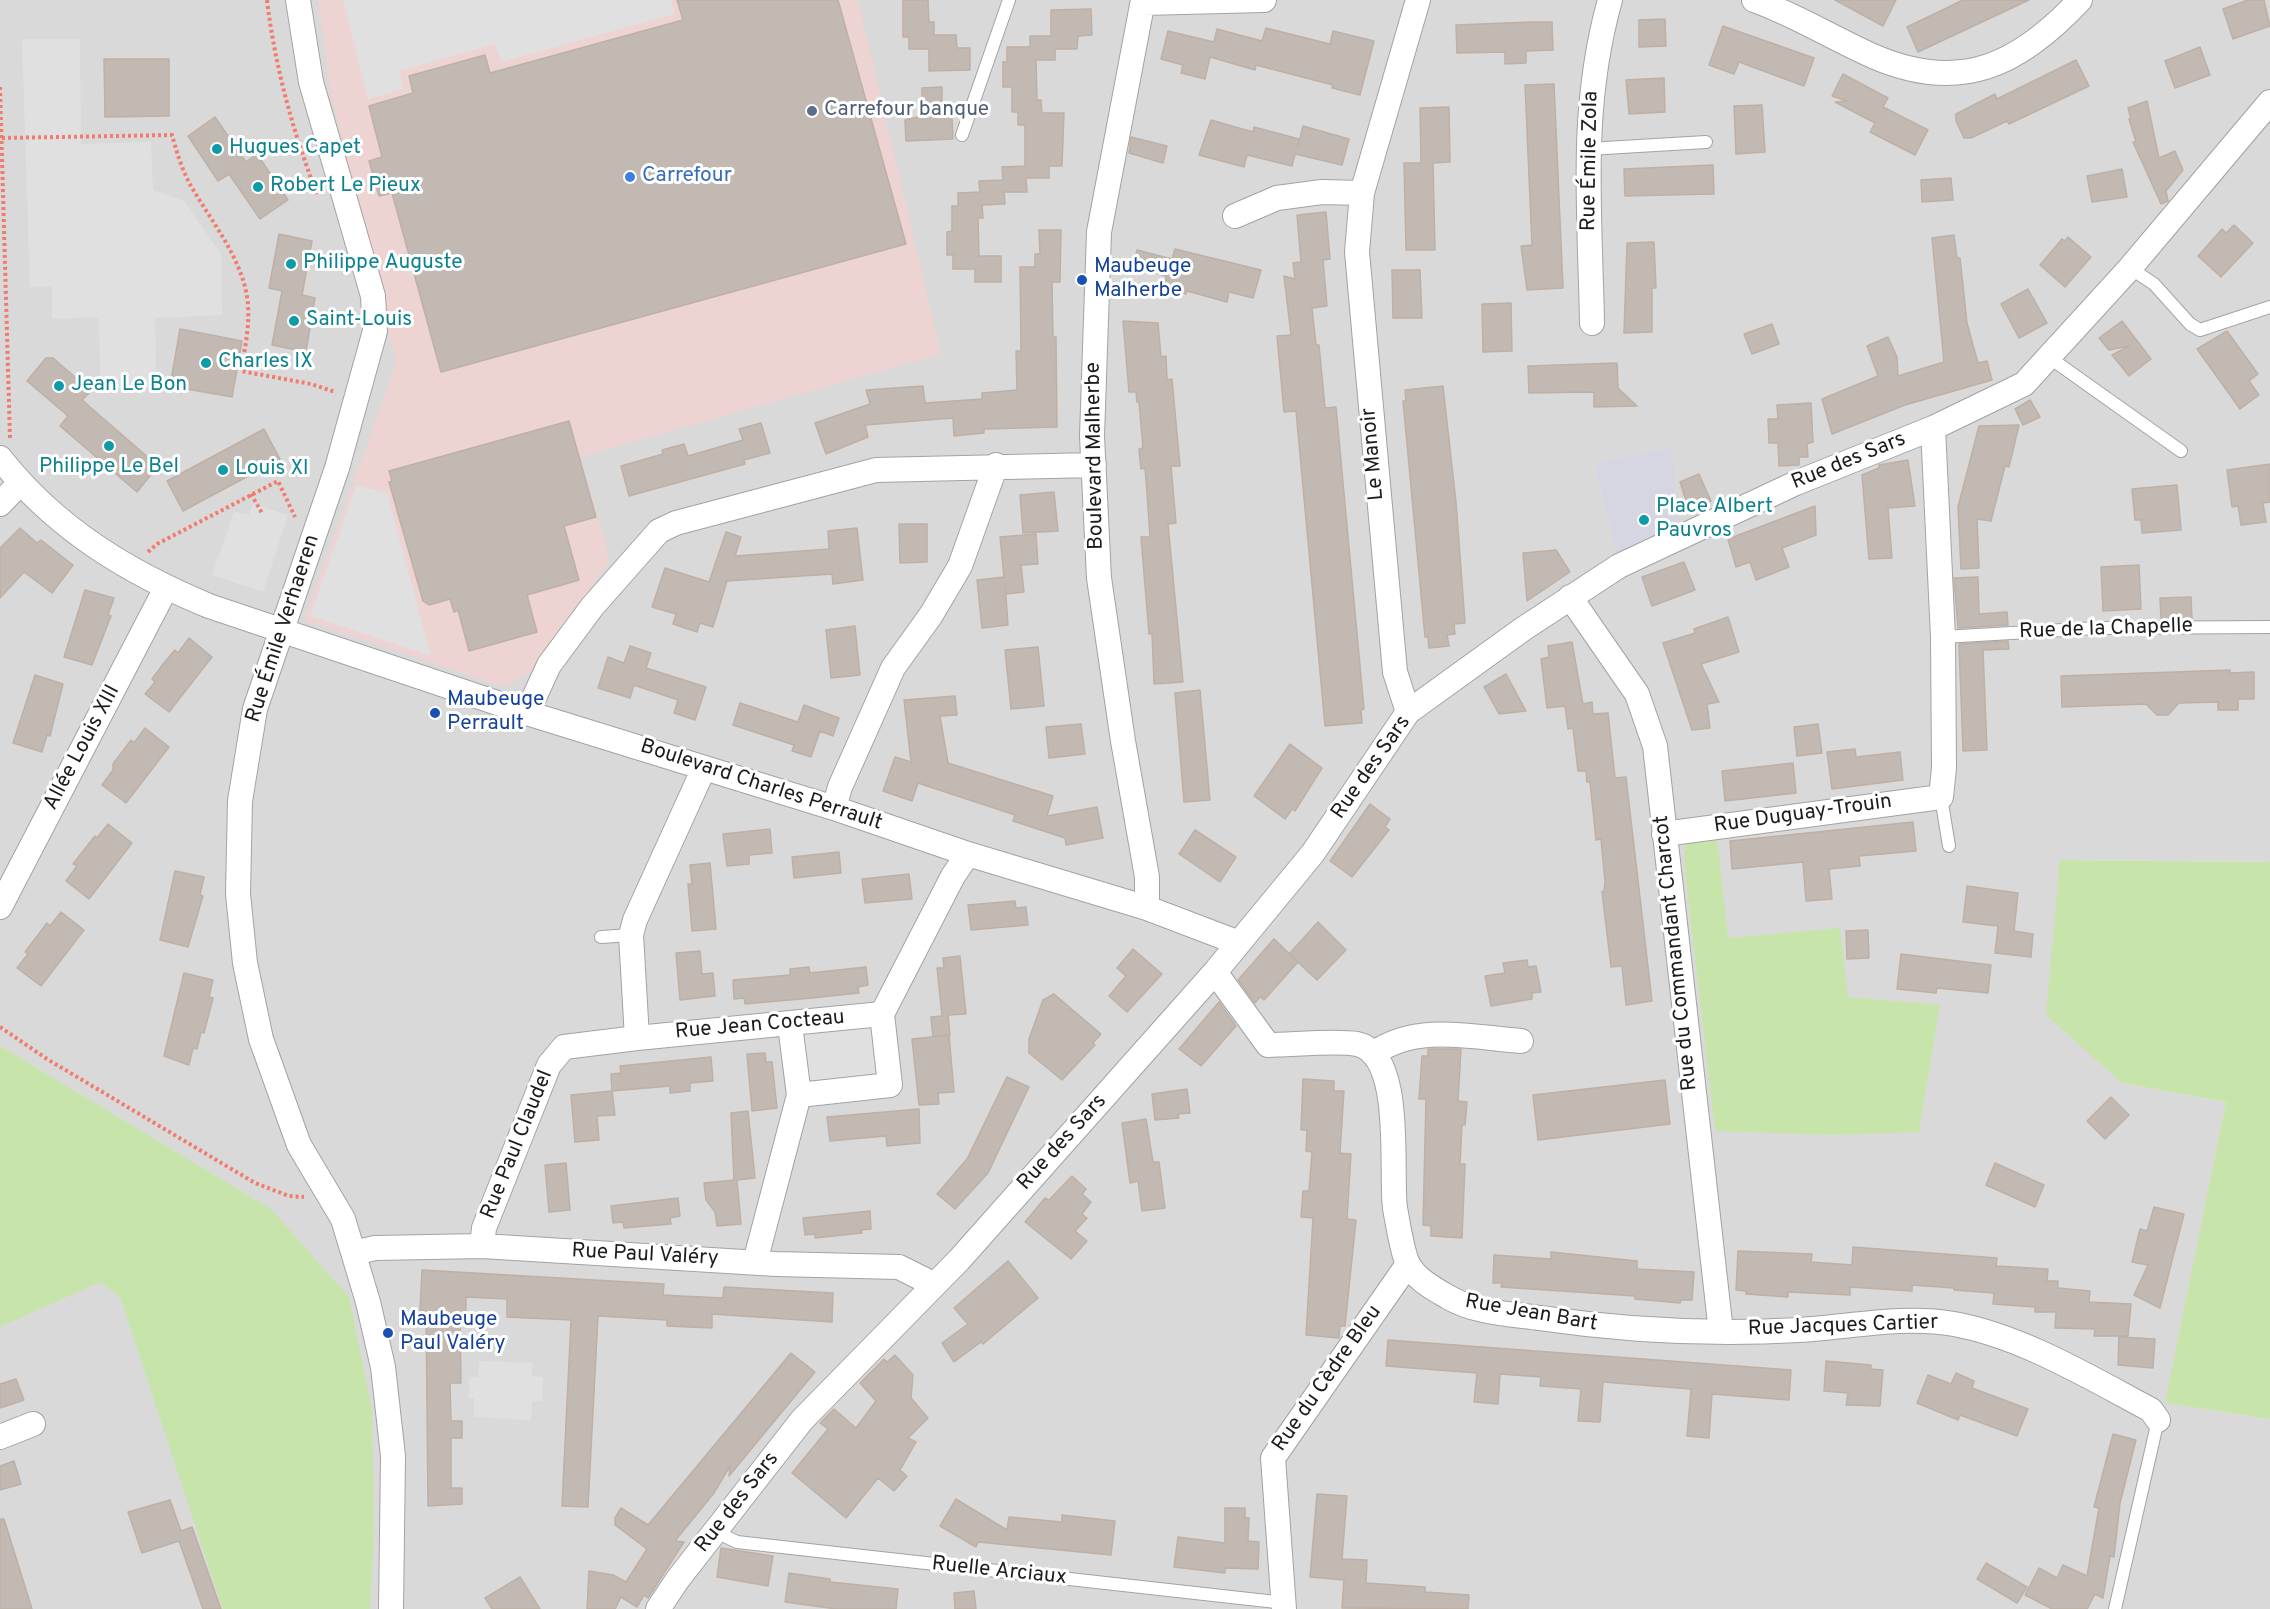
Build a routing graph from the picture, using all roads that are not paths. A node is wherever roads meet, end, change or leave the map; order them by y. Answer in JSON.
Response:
{"nodes":[{"id":1,"x":298,"y":0,"type":"edge"},
{"id":2,"x":1009,"y":0,"type":"edge"},
{"id":3,"x":1264,"y":0,"type":"edge"},
{"id":4,"x":1418,"y":0,"type":"edge"},
{"id":5,"x":1610,"y":0,"type":"edge"},
{"id":6,"x":1754,"y":0,"type":"edge"},
{"id":7,"x":2080,"y":0,"type":"edge"},
{"id":8,"x":1143,"y":1,"type":"edge"},
{"id":9,"x":2270,"y":102,"type":"edge"},
{"id":10,"x":962,"y":135,"type":"dead end"},
{"id":11,"x":1706,"y":142,"type":"dead end"},
{"id":12,"x":1588,"y":149,"type":"junction"},
{"id":13,"x":1362,"y":194,"type":"junction"},
{"id":14,"x":1235,"y":216,"type":"dead end"},
{"id":15,"x":2130,"y":268,"type":"junction"},
{"id":16,"x":2270,"y":307,"type":"edge"},
{"id":17,"x":1592,"y":323,"type":"dead end"},
{"id":18,"x":2050,"y":358,"type":"junction"},
{"id":19,"x":1933,"y":428,"type":"junction"},
{"id":20,"x":2181,"y":452,"type":"dead end"},
{"id":21,"x":996,"y":465,"type":"junction"},
{"id":22,"x":1094,"y":465,"type":"junction"},
{"id":23,"x":10,"y":472,"type":"edge"},
{"id":24,"x":0,"y":504,"type":"edge"},
{"id":25,"x":166,"y":588,"type":"junction"},
{"id":26,"x":1570,"y":597,"type":"junction"},
{"id":27,"x":2270,"y":627,"type":"edge"},
{"id":28,"x":282,"y":632,"type":"junction"},
{"id":29,"x":1943,"y":637,"type":"junction"},
{"id":30,"x":1408,"y":712,"type":"junction"},
{"id":31,"x":526,"y":713,"type":"junction"},
{"id":32,"x":704,"y":768,"type":"junction"},
{"id":33,"x":1941,"y":797,"type":"junction"},
{"id":34,"x":834,"y":808,"type":"junction"},
{"id":35,"x":1664,"y":834,"type":"junction"},
{"id":36,"x":1949,"y":846,"type":"dead end"},
{"id":37,"x":968,"y":854,"type":"junction"},
{"id":38,"x":0,"y":907,"type":"edge"},
{"id":39,"x":1147,"y":908,"type":"junction"},
{"id":40,"x":631,"y":935,"type":"junction"},
{"id":41,"x":601,"y":937,"type":"dead end"},
{"id":42,"x":1239,"y":943,"type":"junction"},
{"id":43,"x":1215,"y":972,"type":"junction"},
{"id":44,"x":882,"y":1014,"type":"junction"},
{"id":45,"x":790,"y":1025,"type":"junction"},
{"id":46,"x":637,"y":1038,"type":"junction"},
{"id":47,"x":1521,"y":1041,"type":"dead end"},
{"id":48,"x":1373,"y":1054,"type":"junction"},
{"id":49,"x":799,"y":1095,"type":"junction"},
{"id":50,"x":482,"y":1246,"type":"junction"},
{"id":51,"x":354,"y":1253,"type":"junction"},
{"id":52,"x":755,"y":1262,"type":"junction"},
{"id":53,"x":1408,"y":1264,"type":"junction"},
{"id":54,"x":933,"y":1284,"type":"junction"},
{"id":55,"x":1721,"y":1332,"type":"junction"},
{"id":56,"x":2158,"y":1420,"type":"joint"},
{"id":57,"x":33,"y":1424,"type":"dead end"},
{"id":58,"x":0,"y":1437,"type":"edge"},
{"id":59,"x":716,"y":1532,"type":"junction"},
{"id":60,"x":1285,"y":1606,"type":"edge"},
{"id":61,"x":391,"y":1609,"type":"edge"},
{"id":62,"x":658,"y":1609,"type":"edge"},
{"id":63,"x":2115,"y":1609,"type":"edge"}],
"edges":[{"from":1,"to":28,"type":"street","name":"Rue Émile Verhaeren"},
{"from":2,"to":10,"type":"lane"},
{"from":3,"to":8,"type":"street"},
{"from":4,"to":13,"type":"street","name":"Le Manoir"},
{"from":5,"to":12,"type":"street","name":"Rue Émile Zola"},
{"from":6,"to":7,"type":"street"},
{"from":8,"to":22,"type":"street","name":"Boulevard Malherbe"},
{"from":9,"to":15,"type":"street","name":"Rue des Sars"},
{"from":11,"to":12,"type":"lane"},
{"from":12,"to":17,"type":"street","name":"Rue Émile Zola"},
{"from":13,"to":14,"type":"street"},
{"from":13,"to":30,"type":"street","name":"Le Manoir"},
{"from":15,"to":16,"type":"lane"},
{"from":15,"to":18,"type":"street","name":"Rue des Sars"},
{"from":18,"to":19,"type":"street","name":"Rue des Sars"},
{"from":18,"to":20,"type":"lane"},
{"from":19,"to":26,"type":"street","name":"Rue des Sars"},
{"from":19,"to":29,"type":"street"},
{"from":21,"to":22,"type":"street"},
{"from":21,"to":31,"type":"street"},
{"from":21,"to":34,"type":"street"},
{"from":22,"to":39,"type":"street","name":"Boulevard Malherbe"},
{"from":23,"to":24,"type":"street"},
{"from":23,"to":25,"type":"street","name":"Boulevard Charles Perrault"},
{"from":25,"to":28,"type":"street","name":"Boulevard Charles Perrault"},
{"from":25,"to":38,"type":"street","name":"Allée Louis XIII"},
{"from":26,"to":30,"type":"street","name":"Rue des Sars"},
{"from":26,"to":35,"type":"street","name":"Rue du Commandant Charcot"},
{"from":27,"to":29,"type":"lane","name":"Rue de la Chapelle"},
{"from":28,"to":31,"type":"street","name":"Boulevard Charles Perrault"},
{"from":28,"to":51,"type":"street","name":"Rue Émile Verhaeren"},
{"from":29,"to":33,"type":"street"},
{"from":30,"to":42,"type":"street","name":"Rue des Sars"},
{"from":31,"to":32,"type":"street","name":"Boulevard Charles Perrault"},
{"from":32,"to":34,"type":"street","name":"Boulevard Charles Perrault"},
{"from":32,"to":40,"type":"street"},
{"from":33,"to":35,"type":"street","name":"Rue Duguay-Trouin"},
{"from":33,"to":36,"type":"lane"},
{"from":34,"to":37,"type":"street","name":"Boulevard Charles Perrault"},
{"from":35,"to":55,"type":"street","name":"Rue du Commandant Charcot"},
{"from":37,"to":39,"type":"street","name":"Boulevard Charles Perrault"},
{"from":37,"to":44,"type":"street"},
{"from":39,"to":42,"type":"street","name":"Boulevard Charles Perrault"},
{"from":40,"to":41,"type":"lane"},
{"from":40,"to":46,"type":"street"},
{"from":42,"to":43,"type":"street","name":"Rue des Sars"},
{"from":43,"to":48,"type":"street"},
{"from":43,"to":54,"type":"street","name":"Rue des Sars"},
{"from":44,"to":45,"type":"street","name":"Rue Jean Cocteau"},
{"from":44,"to":49,"type":"street"},
{"from":45,"to":46,"type":"street","name":"Rue Jean Cocteau"},
{"from":45,"to":49,"type":"street"},
{"from":46,"to":50,"type":"street","name":"Rue Paul Claudel"},
{"from":47,"to":48,"type":"street"},
{"from":48,"to":53,"type":"street"},
{"from":49,"to":52,"type":"street"},
{"from":50,"to":51,"type":"street","name":"Rue Paul Valéry"},
{"from":50,"to":52,"type":"street","name":"Rue Paul Valéry"},
{"from":51,"to":61,"type":"street","name":"Rue Émile Verhaeren"},
{"from":52,"to":54,"type":"street","name":"Rue Paul Valéry"},
{"from":53,"to":55,"type":"street","name":"Rue Jean Bart"},
{"from":53,"to":60,"type":"street","name":"Rue du Cèdre Bleu"},
{"from":54,"to":59,"type":"street","name":"Rue des Sars"},
{"from":55,"to":56,"type":"street","name":"Rue Jacques Cartier"},
{"from":56,"to":63,"type":"lane"},
{"from":57,"to":58,"type":"street"},
{"from":59,"to":60,"type":"lane","name":"Ruelle Arciaux"},
{"from":59,"to":62,"type":"street","name":"Rue des Sars"}]}
